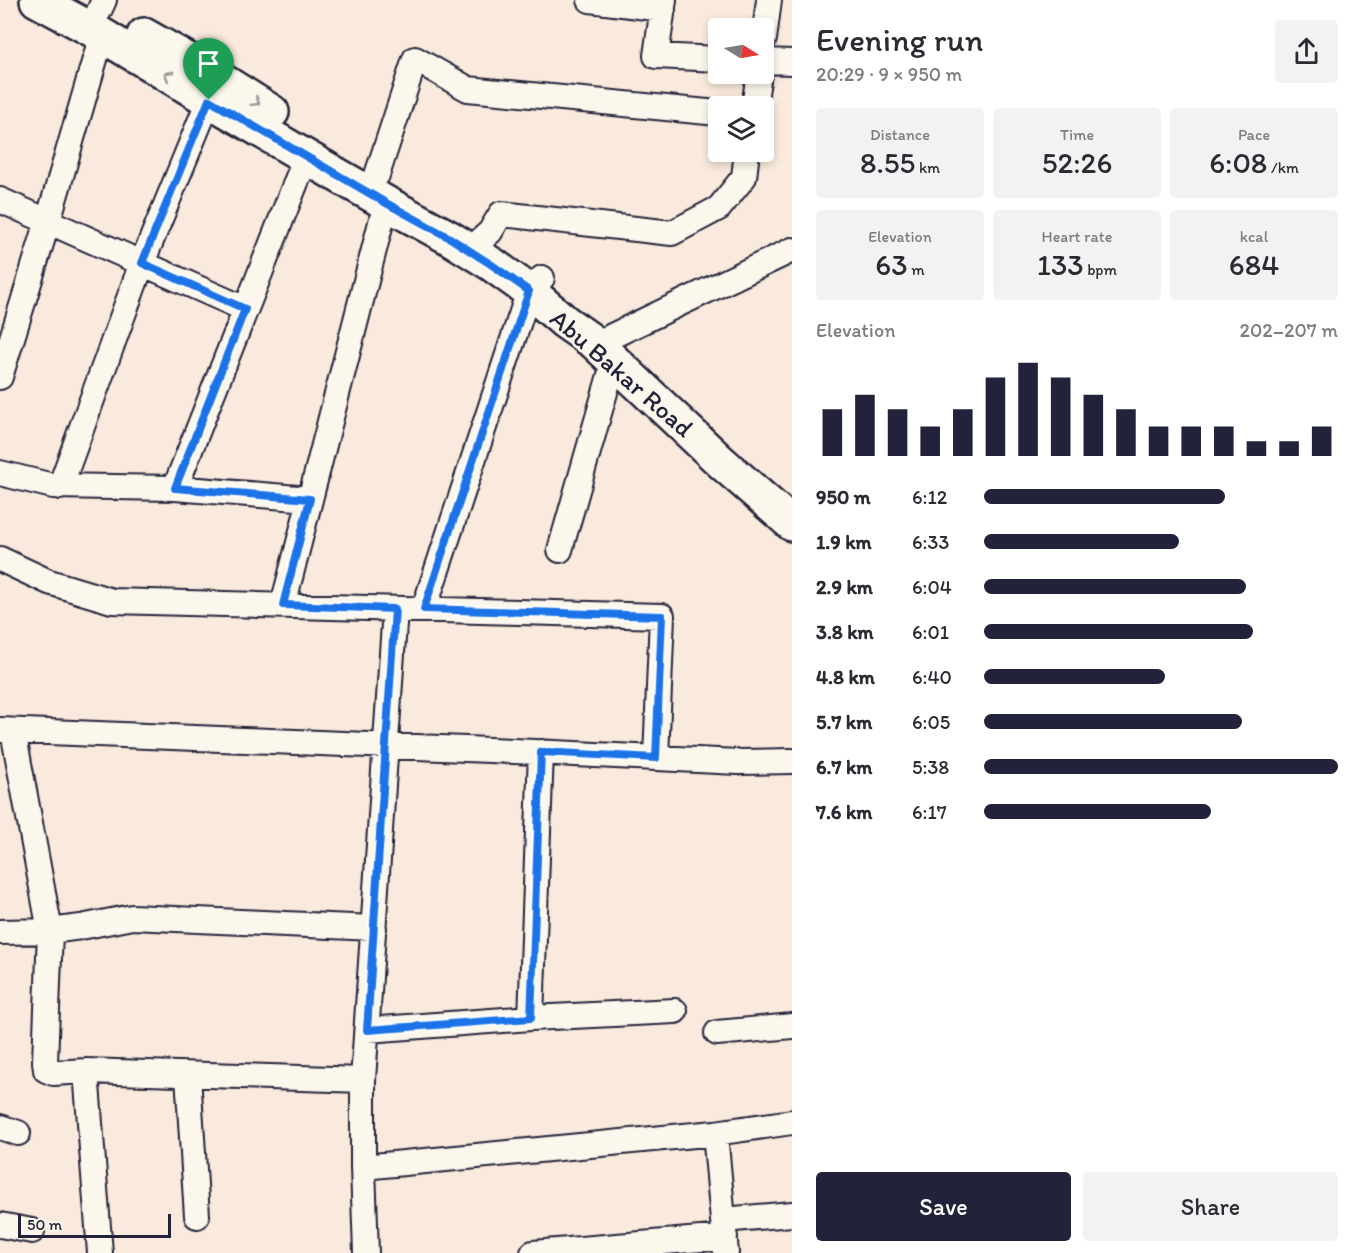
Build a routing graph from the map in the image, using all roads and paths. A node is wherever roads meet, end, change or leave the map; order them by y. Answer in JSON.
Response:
{"nodes":[{"id":1,"x":37,"y":0,"type":"edge"},
{"id":2,"x":590,"y":0,"type":"edge"},
{"id":3,"x":769,"y":0,"type":"edge"},
{"id":4,"x":663,"y":4,"type":"edge"},
{"id":5,"x":96,"y":11,"type":"edge"},
{"id":6,"x":767,"y":18,"type":"edge"},
{"id":7,"x":708,"y":59,"type":"edge"},
{"id":8,"x":774,"y":61,"type":"edge"},
{"id":9,"x":792,"y":62,"type":"edge"},
{"id":10,"x":209,"y":100,"type":"junction"},
{"id":11,"x":708,"y":112,"type":"edge"},
{"id":12,"x":306,"y":157,"type":"junction"},
{"id":13,"x":746,"y":162,"type":"edge"},
{"id":14,"x":342,"y":167,"type":"junction"},
{"id":15,"x":381,"y":189,"type":"junction"},
{"id":16,"x":0,"y":200,"type":"edge"},
{"id":17,"x":48,"y":221,"type":"junction"},
{"id":18,"x":482,"y":239,"type":"junction"},
{"id":19,"x":792,"y":250,"type":"edge"},
{"id":20,"x":142,"y":263,"type":"junction"},
{"id":21,"x":536,"y":285,"type":"junction"},
{"id":22,"x":245,"y":309,"type":"junction"},
{"id":23,"x":613,"y":349,"type":"junction"},
{"id":24,"x":0,"y":377,"type":"edge"},
{"id":25,"x":0,"y":473,"type":"edge"},
{"id":26,"x":60,"y":487,"type":"junction"},
{"id":27,"x":175,"y":488,"type":"junction"},
{"id":28,"x":310,"y":499,"type":"junction"},
{"id":29,"x":792,"y":501,"type":"edge"},
{"id":30,"x":792,"y":524,"type":"edge"},
{"id":31,"x":560,"y":550,"type":"dead end"},
{"id":32,"x":0,"y":559,"type":"edge"},
{"id":33,"x":283,"y":605,"type":"junction"},
{"id":34,"x":395,"y":609,"type":"junction"},
{"id":35,"x":424,"y":609,"type":"junction"},
{"id":36,"x":6,"y":731,"type":"edge"},
{"id":37,"x":386,"y":746,"type":"junction"},
{"id":38,"x":541,"y":752,"type":"junction"},
{"id":39,"x":656,"y":758,"type":"junction"},
{"id":40,"x":792,"y":762,"type":"edge"},
{"id":41,"x":374,"y":928,"type":"junction"},
{"id":42,"x":50,"y":931,"type":"junction"},
{"id":43,"x":0,"y":932,"type":"edge"},
{"id":44,"x":675,"y":1011,"type":"dead end"},
{"id":45,"x":531,"y":1018,"type":"junction"},
{"id":46,"x":792,"y":1026,"type":"edge"},
{"id":47,"x":367,"y":1030,"type":"junction"},
{"id":48,"x":717,"y":1033,"type":"dead end"},
{"id":49,"x":86,"y":1071,"type":"junction"},
{"id":50,"x":189,"y":1076,"type":"junction"},
{"id":51,"x":363,"y":1080,"type":"junction"},
{"id":52,"x":792,"y":1122,"type":"edge"},
{"id":53,"x":715,"y":1133,"type":"junction"},
{"id":54,"x":363,"y":1167,"type":"junction"},
{"id":55,"x":792,"y":1214,"type":"edge"},
{"id":56,"x":196,"y":1216,"type":"dead end"},
{"id":57,"x":0,"y":1225,"type":"edge"},
{"id":58,"x":32,"y":1231,"type":"dead end"},
{"id":59,"x":725,"y":1236,"type":"edge"},
{"id":60,"x":100,"y":1253,"type":"edge"},
{"id":61,"x":366,"y":1253,"type":"edge"},
{"id":62,"x":533,"y":1253,"type":"edge"}],
"edges":[{"from":1,"to":5,"type":"main road","name":"Abu Bakar Road"},
{"from":2,"to":4,"type":"street"},
{"from":3,"to":6,"type":"street"},
{"from":4,"to":7,"type":"street"},
{"from":10,"to":5,"type":"main road","name":"Abu Bakar Road","one_way":true},
{"from":5,"to":14,"type":"main road","name":"Abu Bakar Road","one_way":true},
{"from":5,"to":17,"type":"street"},
{"from":8,"to":9,"type":"street"},
{"from":10,"to":12,"type":"main road","name":"Abu Bakar Road"},
{"from":10,"to":20,"type":"street"},
{"from":11,"to":15,"type":"street"},
{"from":12,"to":14,"type":"main road","name":"Abu Bakar Road"},
{"from":12,"to":22,"type":"street"},
{"from":13,"to":18,"type":"street"},
{"from":14,"to":15,"type":"main road","name":"Abu Bakar Road"},
{"from":15,"to":18,"type":"main road","name":"Abu Bakar Road"},
{"from":15,"to":21,"type":"main road","name":"Abu Bakar Road"},
{"from":15,"to":28,"type":"street"},
{"from":16,"to":17,"type":"street"},
{"from":17,"to":20,"type":"street"},
{"from":17,"to":24,"type":"street"},
{"from":18,"to":21,"type":"main road","name":"Abu Bakar Road"},
{"from":19,"to":23,"type":"street"},
{"from":20,"to":22,"type":"street"},
{"from":20,"to":26,"type":"street"},
{"from":21,"to":23,"type":"main road","name":"Abu Bakar Road"},
{"from":21,"to":35,"type":"street"},
{"from":22,"to":27,"type":"street"},
{"from":23,"to":29,"type":"main road","name":"Abu Bakar Road"},
{"from":23,"to":30,"type":"main road","name":"Abu Bakar Road"},
{"from":23,"to":31,"type":"street"},
{"from":25,"to":26,"type":"street"},
{"from":26,"to":27,"type":"street"},
{"from":27,"to":28,"type":"street"},
{"from":28,"to":33,"type":"street"},
{"from":32,"to":33,"type":"street"},
{"from":33,"to":34,"type":"street"},
{"from":34,"to":35,"type":"street"},
{"from":34,"to":37,"type":"street"},
{"from":35,"to":39,"type":"street"},
{"from":36,"to":37,"type":"street"},
{"from":36,"to":42,"type":"street"},
{"from":37,"to":38,"type":"street"},
{"from":37,"to":41,"type":"street"},
{"from":38,"to":39,"type":"street"},
{"from":38,"to":45,"type":"street"},
{"from":39,"to":40,"type":"street"},
{"from":41,"to":42,"type":"street"},
{"from":41,"to":47,"type":"street"},
{"from":42,"to":43,"type":"street"},
{"from":42,"to":49,"type":"street"},
{"from":44,"to":45,"type":"street"},
{"from":45,"to":47,"type":"street"},
{"from":46,"to":48,"type":"street"},
{"from":47,"to":51,"type":"street"},
{"from":49,"to":50,"type":"street"},
{"from":49,"to":60,"type":"street"},
{"from":50,"to":51,"type":"street"},
{"from":50,"to":56,"type":"street"},
{"from":51,"to":54,"type":"street"},
{"from":52,"to":53,"type":"street"},
{"from":53,"to":54,"type":"street"},
{"from":53,"to":59,"type":"street"},
{"from":54,"to":61,"type":"street"},
{"from":55,"to":59,"type":"street"},
{"from":57,"to":58,"type":"street"},
{"from":59,"to":62,"type":"street"}]}
